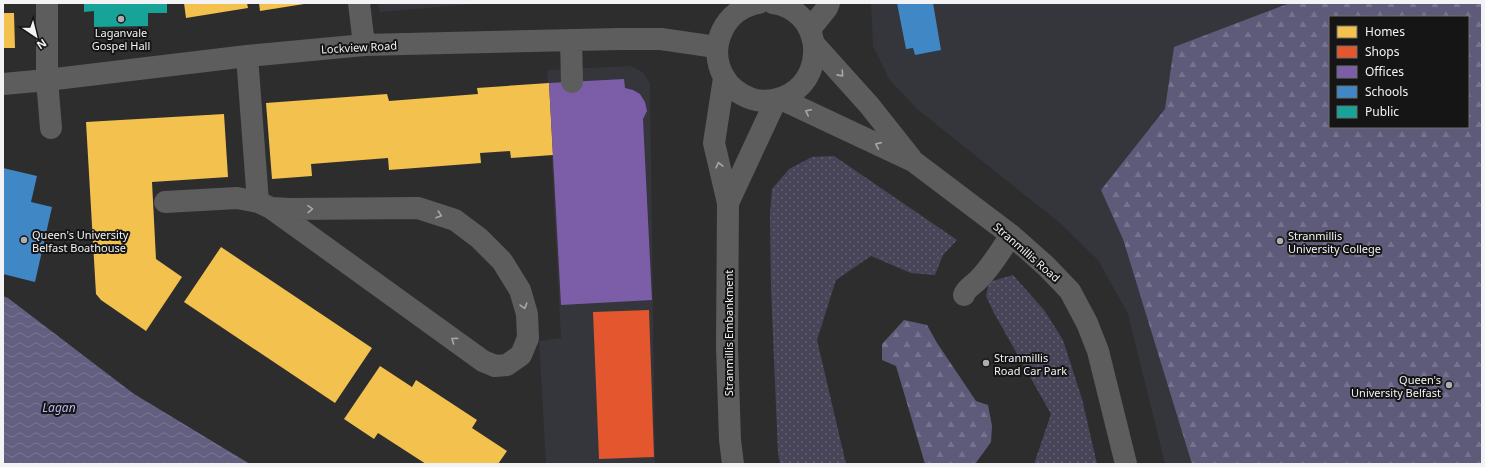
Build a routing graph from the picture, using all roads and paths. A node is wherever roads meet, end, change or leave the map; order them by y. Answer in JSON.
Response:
{"nodes":[{"id":1,"x":47,"y":3,"type":"edge"},
{"id":2,"x":359,"y":3,"type":"edge"},
{"id":3,"x":829,"y":3,"type":"edge"},
{"id":4,"x":769,"y":5,"type":"edge"},
{"id":5,"x":812,"y":37,"type":"junction"},
{"id":6,"x":572,"y":40,"type":"junction"},
{"id":7,"x":364,"y":45,"type":"junction"},
{"id":8,"x":716,"y":47,"type":"junction"},
{"id":9,"x":247,"y":56,"type":"junction"},
{"id":10,"x":724,"y":78,"type":"junction"},
{"id":11,"x":47,"y":80,"type":"junction"},
{"id":12,"x":572,"y":82,"type":"dead end"},
{"id":13,"x":3,"y":84,"type":"edge"},
{"id":14,"x":778,"y":100,"type":"junction"},
{"id":15,"x":51,"y":128,"type":"dead end"},
{"id":16,"x":913,"y":162,"type":"junction"},
{"id":17,"x":165,"y":202,"type":"dead end"},
{"id":18,"x":728,"y":202,"type":"junction"},
{"id":19,"x":264,"y":205,"type":"junction"},
{"id":20,"x":1011,"y":235,"type":"junction"},
{"id":21,"x":964,"y":295,"type":"dead end"},
{"id":22,"x":733,"y":464,"type":"edge"},
{"id":23,"x":1126,"y":464,"type":"edge"}],
"edges":[{"from":1,"to":11,"type":"street"},
{"from":2,"to":7,"type":"street"},
{"from":3,"to":5,"type":"street"},
{"from":4,"to":5,"type":"street"},
{"from":4,"to":8,"type":"street"},
{"from":5,"to":14,"type":"street"},
{"from":5,"to":16,"type":"street","name":"Stranmillis Road","one_way":true},
{"from":6,"to":7,"type":"street","name":"Lockview Road"},
{"from":6,"to":8,"type":"street","name":"Lockview Road"},
{"from":6,"to":12,"type":"street"},
{"from":7,"to":9,"type":"street","name":"Lockview Road"},
{"from":8,"to":10,"type":"street"},
{"from":9,"to":11,"type":"street","name":"Lockview Road"},
{"from":9,"to":19,"type":"street"},
{"from":10,"to":14,"type":"street"},
{"from":18,"to":10,"type":"street","name":"Stranmillis Embankment","one_way":true},
{"from":11,"to":13,"type":"street","name":"Lockview Road"},
{"from":11,"to":15,"type":"street"},
{"from":16,"to":14,"type":"street","name":"Stranmillis Road","one_way":true},
{"from":14,"to":18,"type":"street","name":"Stranmillis Embankment"},
{"from":16,"to":20,"type":"street","name":"Stranmillis Road"},
{"from":17,"to":19,"type":"street"},
{"from":18,"to":22,"type":"street","name":"Stranmillis Embankment"},
{"from":19,"to":19,"type":"street","one_way":true},
{"from":20,"to":21,"type":"street"},
{"from":20,"to":23,"type":"street","name":"Stranmillis Road"}]}
